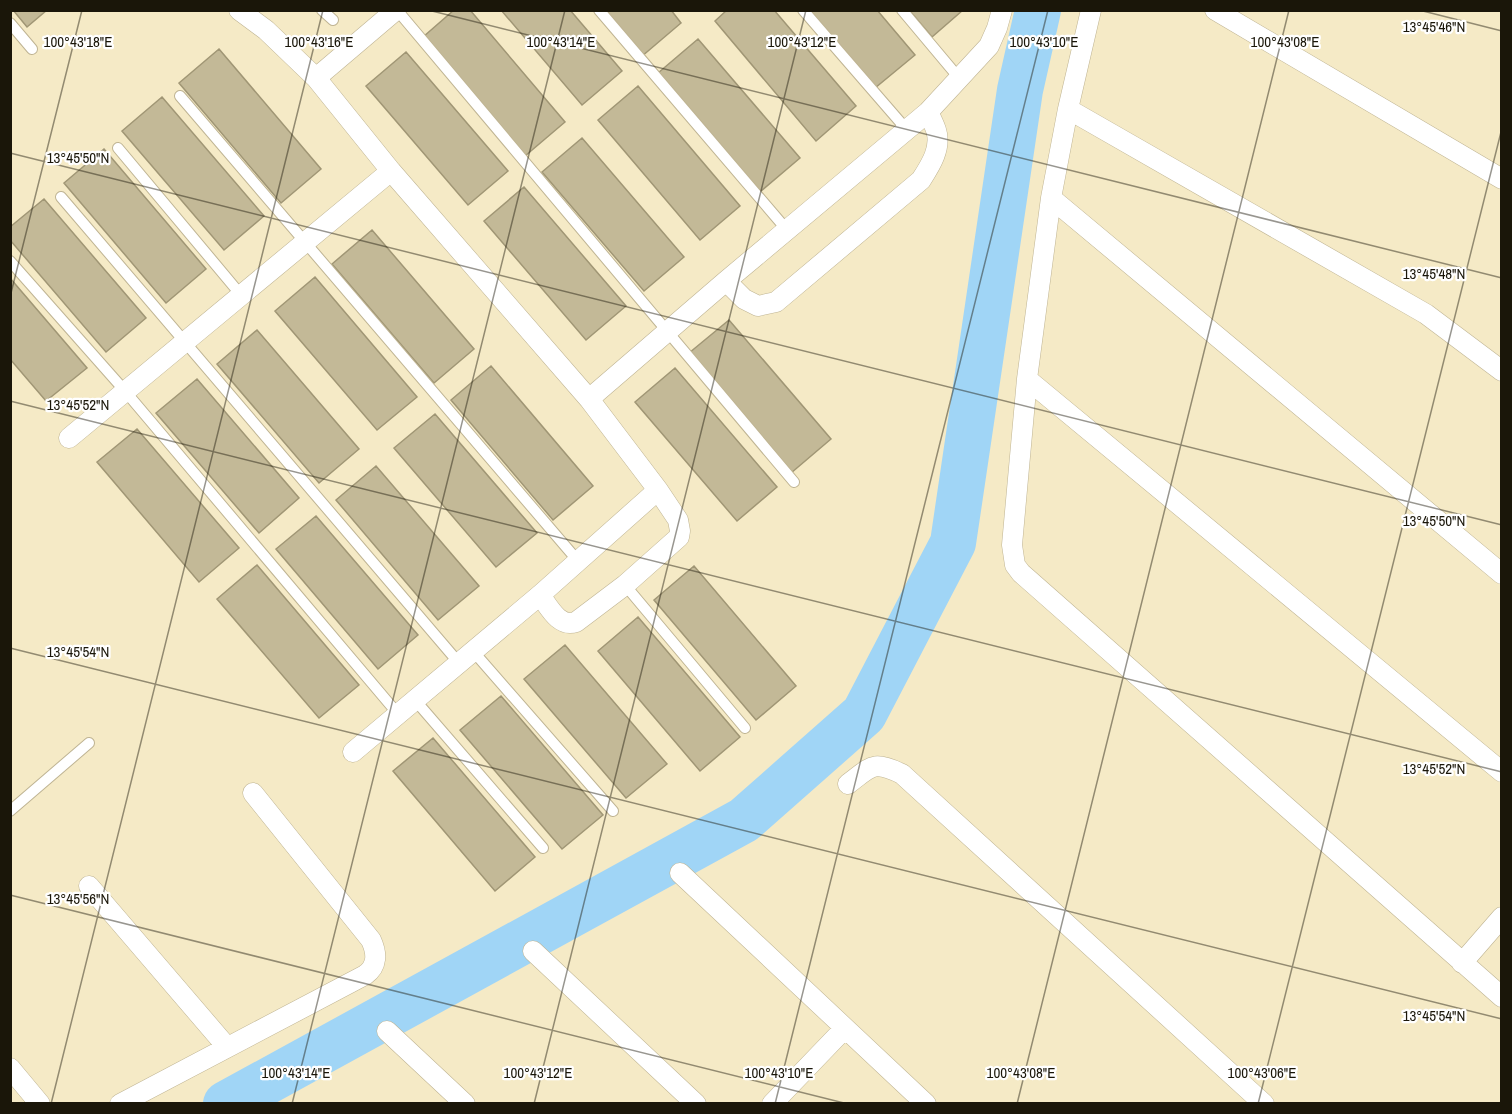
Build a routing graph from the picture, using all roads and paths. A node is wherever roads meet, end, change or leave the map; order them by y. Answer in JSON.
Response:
{"nodes":[{"id":1,"x":239,"y":10,"type":"edge"},
{"id":2,"x":322,"y":10,"type":"edge"},
{"id":3,"x":397,"y":10,"type":"edge"},
{"id":4,"x":599,"y":10,"type":"edge"},
{"id":5,"x":803,"y":10,"type":"edge"},
{"id":6,"x":902,"y":10,"type":"edge"},
{"id":7,"x":1002,"y":10,"type":"edge"},
{"id":8,"x":1090,"y":10,"type":"edge"},
{"id":9,"x":1215,"y":10,"type":"edge"},
{"id":10,"x":333,"y":21,"type":"dead end"},
{"id":11,"x":10,"y":23,"type":"edge"},
{"id":12,"x":32,"y":49,"type":"dead end"},
{"id":13,"x":316,"y":78,"type":"junction"},
{"id":14,"x":959,"y":78,"type":"junction"},
{"id":15,"x":180,"y":96,"type":"dead end"},
{"id":16,"x":1068,"y":109,"type":"junction"},
{"id":17,"x":928,"y":112,"type":"junction"},
{"id":18,"x":907,"y":130,"type":"junction"},
{"id":19,"x":118,"y":148,"type":"dead end"},
{"id":20,"x":391,"y":171,"type":"junction"},
{"id":21,"x":1502,"y":179,"type":"edge"},
{"id":22,"x":60,"y":197,"type":"dead end"},
{"id":23,"x":1051,"y":198,"type":"junction"},
{"id":24,"x":787,"y":230,"type":"junction"},
{"id":25,"x":304,"y":243,"type":"junction"},
{"id":26,"x":10,"y":261,"type":"edge"},
{"id":27,"x":726,"y":281,"type":"junction"},
{"id":28,"x":241,"y":295,"type":"junction"},
{"id":29,"x":668,"y":331,"type":"junction"},
{"id":30,"x":184,"y":342,"type":"junction"},
{"id":31,"x":1502,"y":371,"type":"edge"},
{"id":32,"x":1027,"y":379,"type":"junction"},
{"id":33,"x":125,"y":391,"type":"junction"},
{"id":34,"x":589,"y":399,"type":"junction"},
{"id":35,"x":69,"y":438,"type":"dead end"},
{"id":36,"x":794,"y":482,"type":"dead end"},
{"id":37,"x":658,"y":490,"type":"junction"},
{"id":38,"x":578,"y":561,"type":"junction"},
{"id":39,"x":1502,"y":574,"type":"edge"},
{"id":40,"x":625,"y":585,"type":"junction"},
{"id":41,"x":540,"y":595,"type":"junction"},
{"id":42,"x":466,"y":657,"type":"junction"},
{"id":43,"x":416,"y":700,"type":"junction"},
{"id":44,"x":398,"y":714,"type":"junction"},
{"id":45,"x":745,"y":728,"type":"dead end"},
{"id":46,"x":90,"y":743,"type":"dead end"},
{"id":47,"x":353,"y":752,"type":"dead end"},
{"id":48,"x":1502,"y":772,"type":"edge"},
{"id":49,"x":848,"y":784,"type":"dead end"},
{"id":50,"x":254,"y":793,"type":"dead end"},
{"id":51,"x":10,"y":811,"type":"edge"},
{"id":52,"x":613,"y":811,"type":"dead end"},
{"id":53,"x":543,"y":848,"type":"dead end"},
{"id":54,"x":680,"y":873,"type":"dead end"},
{"id":55,"x":89,"y":886,"type":"dead end"},
{"id":56,"x":1502,"y":917,"type":"edge"},
{"id":57,"x":533,"y":951,"type":"dead end"},
{"id":58,"x":1462,"y":963,"type":"junction"},
{"id":59,"x":1502,"y":997,"type":"edge"},
{"id":60,"x":845,"y":1028,"type":"junction"},
{"id":61,"x":387,"y":1031,"type":"dead end"},
{"id":62,"x":227,"y":1047,"type":"junction"},
{"id":63,"x":10,"y":1068,"type":"edge"},
{"id":64,"x":39,"y":1104,"type":"edge"},
{"id":65,"x":120,"y":1104,"type":"edge"},
{"id":66,"x":465,"y":1104,"type":"edge"},
{"id":67,"x":696,"y":1104,"type":"edge"},
{"id":68,"x":772,"y":1104,"type":"edge"},
{"id":69,"x":926,"y":1104,"type":"edge"},
{"id":70,"x":1264,"y":1104,"type":"edge"}],
"edges":[{"from":1,"to":13,"type":"street"},
{"from":2,"to":10,"type":"lane"},
{"from":3,"to":13,"type":"street"},
{"from":3,"to":29,"type":"lane"},
{"from":4,"to":24,"type":"lane"},
{"from":5,"to":18,"type":"lane"},
{"from":6,"to":14,"type":"lane"},
{"from":7,"to":14,"type":"street"},
{"from":8,"to":16,"type":"street"},
{"from":9,"to":21,"type":"street"},
{"from":11,"to":12,"type":"lane"},
{"from":13,"to":20,"type":"street"},
{"from":14,"to":17,"type":"street"},
{"from":15,"to":25,"type":"lane"},
{"from":16,"to":23,"type":"street"},
{"from":16,"to":31,"type":"street"},
{"from":17,"to":18,"type":"street"},
{"from":17,"to":27,"type":"street"},
{"from":18,"to":24,"type":"street"},
{"from":19,"to":28,"type":"lane"},
{"from":20,"to":25,"type":"street"},
{"from":20,"to":34,"type":"street"},
{"from":22,"to":30,"type":"lane"},
{"from":23,"to":32,"type":"street"},
{"from":23,"to":39,"type":"street"},
{"from":24,"to":27,"type":"street"},
{"from":25,"to":28,"type":"street"},
{"from":25,"to":38,"type":"lane"},
{"from":26,"to":33,"type":"lane"},
{"from":27,"to":29,"type":"street"},
{"from":28,"to":30,"type":"street"},
{"from":29,"to":34,"type":"street"},
{"from":29,"to":36,"type":"lane"},
{"from":30,"to":33,"type":"street"},
{"from":30,"to":42,"type":"lane"},
{"from":32,"to":48,"type":"street"},
{"from":32,"to":58,"type":"street"},
{"from":33,"to":35,"type":"street"},
{"from":33,"to":44,"type":"lane"},
{"from":34,"to":37,"type":"street"},
{"from":37,"to":38,"type":"street"},
{"from":37,"to":40,"type":"street"},
{"from":38,"to":41,"type":"street"},
{"from":40,"to":41,"type":"street"},
{"from":40,"to":45,"type":"lane"},
{"from":41,"to":42,"type":"street"},
{"from":42,"to":43,"type":"street"},
{"from":42,"to":52,"type":"lane"},
{"from":43,"to":44,"type":"street"},
{"from":43,"to":53,"type":"lane"},
{"from":44,"to":47,"type":"street"},
{"from":46,"to":51,"type":"lane"},
{"from":49,"to":70,"type":"street"},
{"from":50,"to":62,"type":"street"},
{"from":54,"to":60,"type":"street"},
{"from":55,"to":62,"type":"street"},
{"from":56,"to":58,"type":"street"},
{"from":57,"to":67,"type":"street"},
{"from":58,"to":59,"type":"street"},
{"from":60,"to":68,"type":"street"},
{"from":60,"to":69,"type":"street"},
{"from":61,"to":66,"type":"street"},
{"from":62,"to":65,"type":"street"},
{"from":63,"to":64,"type":"street"}]}
